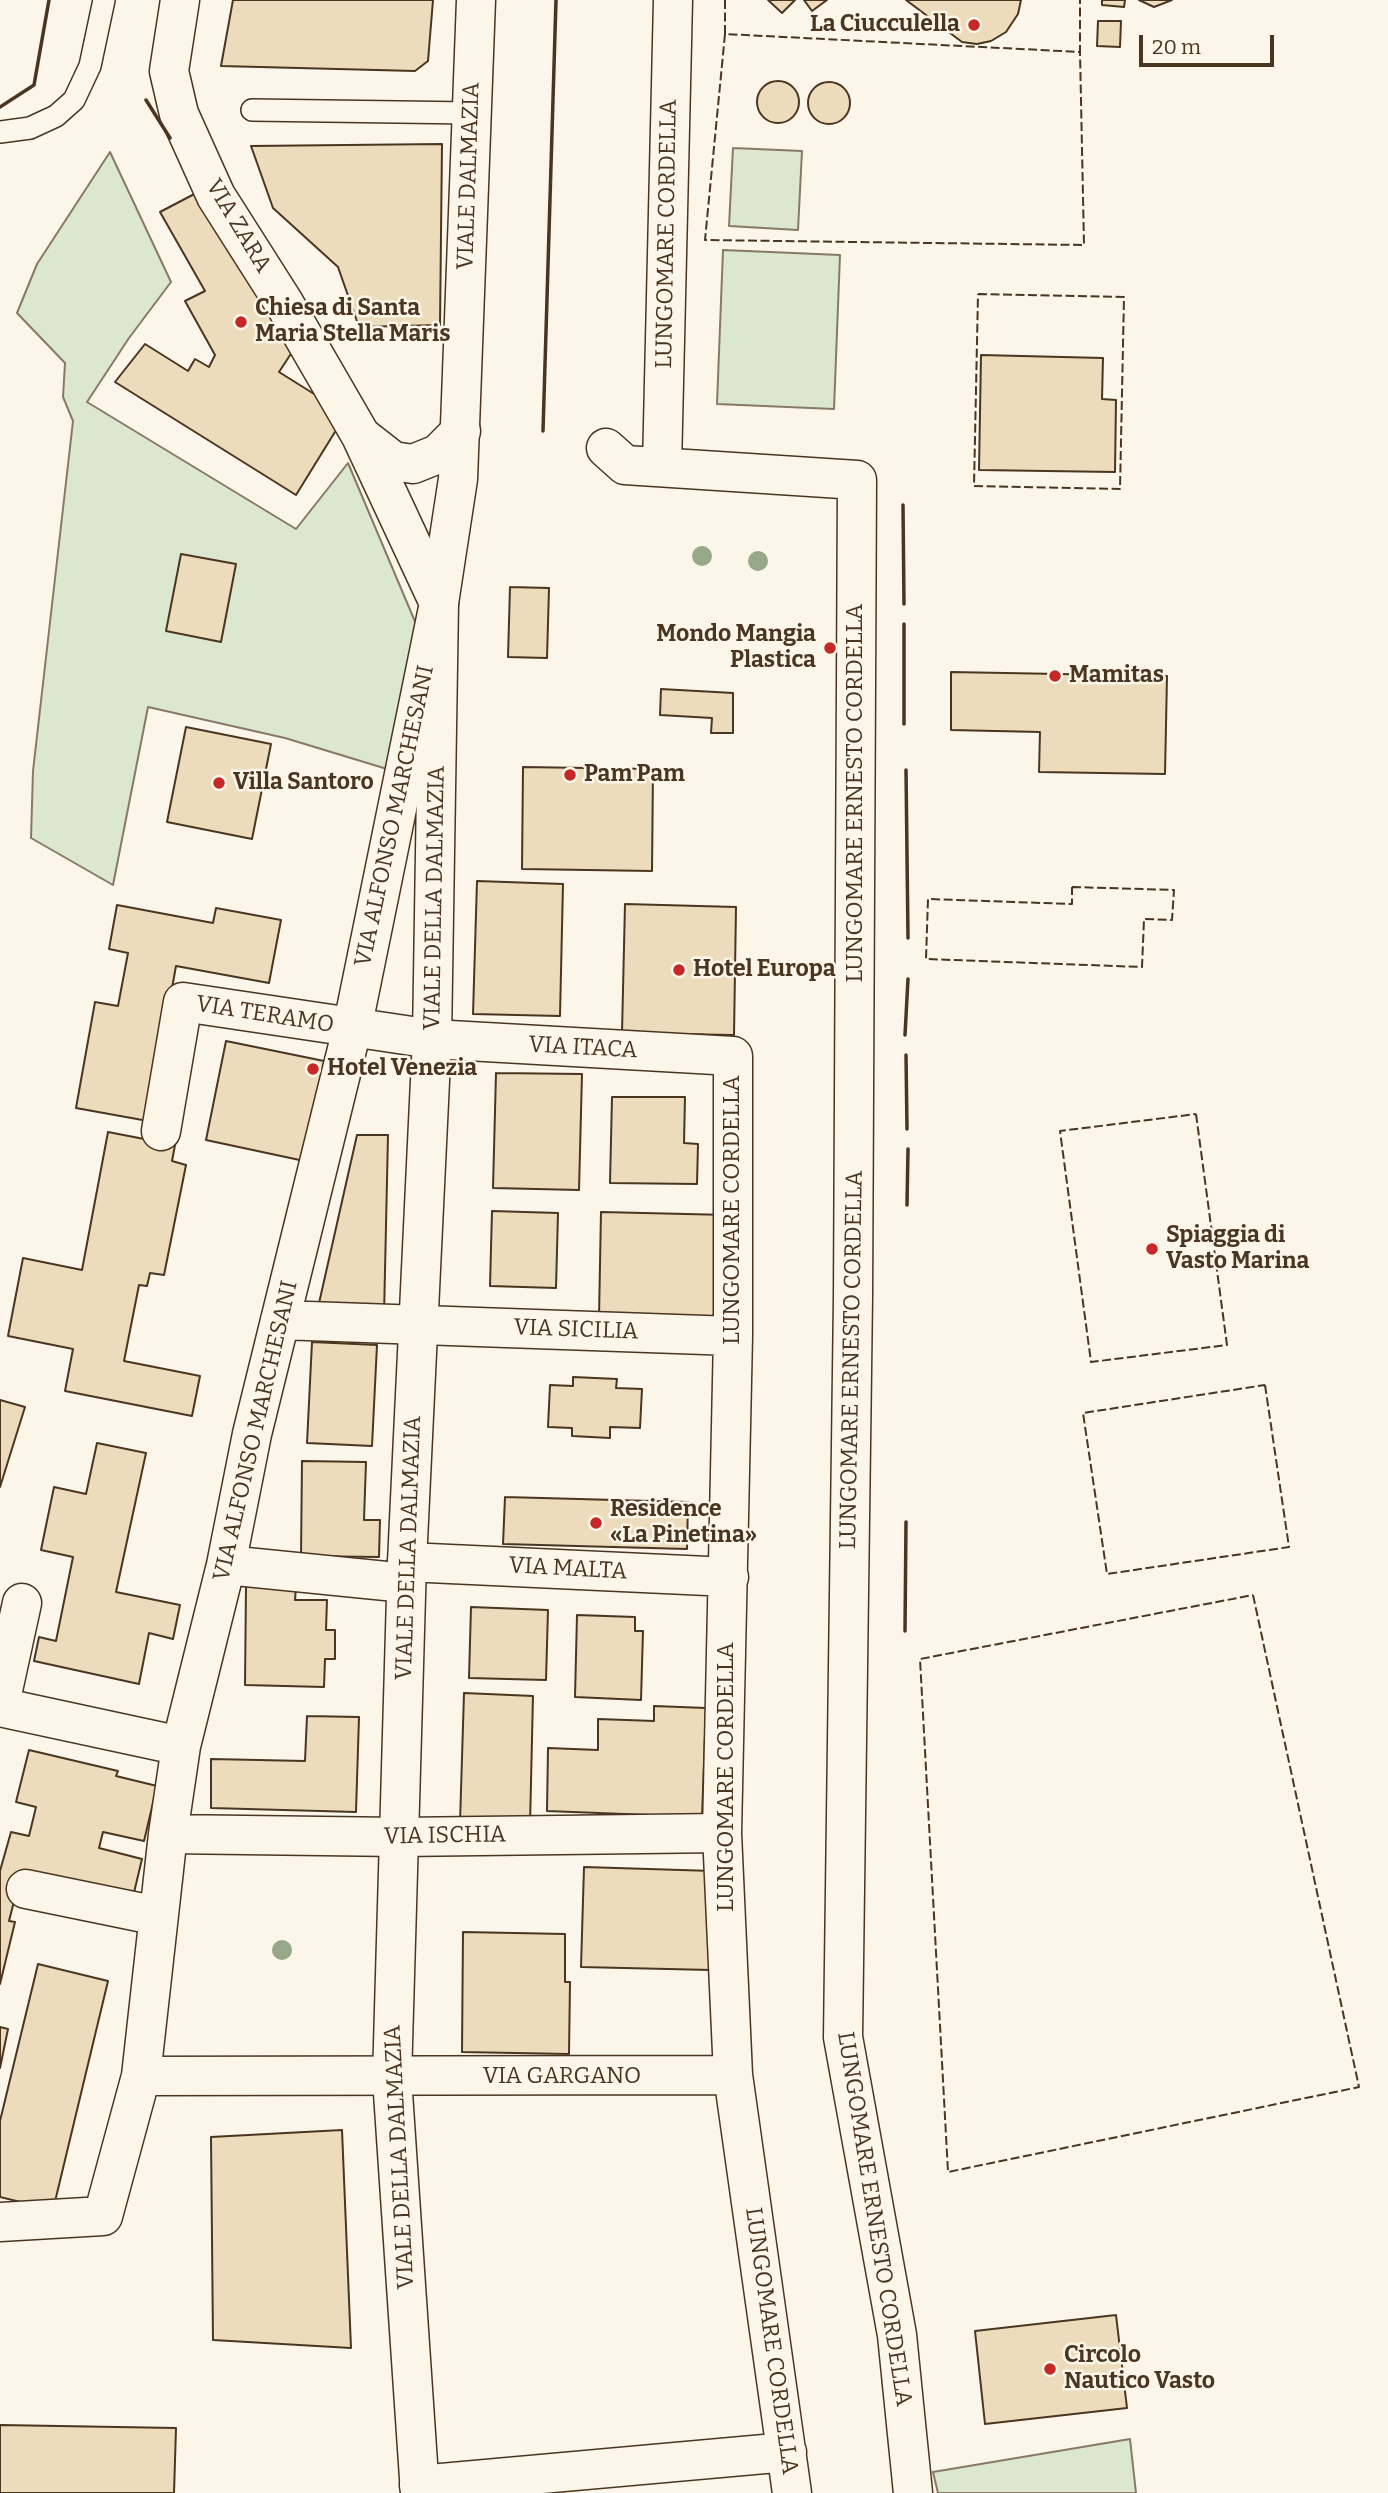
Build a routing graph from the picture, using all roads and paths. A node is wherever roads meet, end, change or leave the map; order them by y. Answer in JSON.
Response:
{"nodes":[{"id":1,"x":104,"y":0,"type":"edge"},
{"id":2,"x":180,"y":0,"type":"edge"},
{"id":3,"x":475,"y":0,"type":"edge"},
{"id":4,"x":673,"y":0,"type":"edge"},
{"id":5,"x":252,"y":110,"type":"dead end"},
{"id":6,"x":471,"y":113,"type":"junction"},
{"id":7,"x":0,"y":132,"type":"edge"},
{"id":8,"x":461,"y":431,"type":"junction"},
{"id":9,"x":361,"y":436,"type":"junction"},
{"id":10,"x":606,"y":448,"type":"dead end"},
{"id":11,"x":662,"y":467,"type":"junction"},
{"id":12,"x":439,"y":603,"type":"junction"},
{"id":13,"x":352,"y":1029,"type":"junction"},
{"id":14,"x":432,"y":1039,"type":"junction"},
{"id":15,"x":733,"y":1056,"type":"joint"},
{"id":16,"x":161,"y":1131,"type":"dead end"},
{"id":17,"x":279,"y":1320,"type":"junction"},
{"id":18,"x":419,"y":1323,"type":"junction"},
{"id":19,"x":733,"y":1336,"type":"junction"},
{"id":20,"x":226,"y":1565,"type":"junction"},
{"id":21,"x":406,"y":1572,"type":"junction"},
{"id":22,"x":729,"y":1577,"type":"junction"},
{"id":23,"x":22,"y":1603,"type":"dead end"},
{"id":24,"x":0,"y":1706,"type":"edge"},
{"id":25,"x":181,"y":1746,"type":"junction"},
{"id":26,"x":722,"y":1832,"type":"junction"},
{"id":27,"x":168,"y":1834,"type":"junction"},
{"id":28,"x":399,"y":1837,"type":"junction"},
{"id":29,"x":26,"y":1889,"type":"dead end"},
{"id":30,"x":158,"y":1916,"type":"junction"},
{"id":31,"x":141,"y":2076,"type":"junction"},
{"id":32,"x":733,"y":2076,"type":"junction"},
{"id":33,"x":392,"y":2078,"type":"junction"},
{"id":34,"x":0,"y":2222,"type":"edge"},
{"id":35,"x":786,"y":2452,"type":"junction"},
{"id":36,"x":419,"y":2489,"type":"edge"},
{"id":37,"x":792,"y":2493,"type":"edge"},
{"id":38,"x":913,"y":2493,"type":"edge"}],
"edges":[{"from":1,"to":7,"type":"lane"},
{"from":2,"to":9,"type":"street","name":"VIA ZARA"},
{"from":3,"to":6,"type":"street","name":"VIALE DALMAZIA"},
{"from":4,"to":11,"type":"street","name":"LUNGOMARE CORDELLA"},
{"from":5,"to":6,"type":"lane"},
{"from":6,"to":8,"type":"street","name":"VIALE DALMAZIA"},
{"from":8,"to":9,"type":"street"},
{"from":8,"to":12,"type":"street","name":"VIALE DALMAZIA"},
{"from":9,"to":12,"type":"street","name":"VIA ZARA"},
{"from":10,"to":11,"type":"street","name":"LUNGOMARE ERNESTO CORDELLA"},
{"from":11,"to":38,"type":"street","name":"LUNGOMARE ERNESTO CORDELLA"},
{"from":12,"to":13,"type":"street","name":"VIA ALFONSO MARCHESANI"},
{"from":12,"to":14,"type":"street","name":"VIALE DELLA DALMAZIA"},
{"from":13,"to":14,"type":"street"},
{"from":13,"to":16,"type":"street","name":"VIA TERAMO"},
{"from":13,"to":17,"type":"street","name":"VIA ALFONSO MARCHESANI"},
{"from":14,"to":15,"type":"street","name":"VIA ITACA"},
{"from":14,"to":18,"type":"street","name":"VIALE DELLA DALMAZIA"},
{"from":15,"to":19,"type":"street","name":"LUNGOMARE CORDELLA"},
{"from":17,"to":18,"type":"street","name":"VIA SICILIA"},
{"from":17,"to":20,"type":"street","name":"VIA ALFONSO MARCHESANI"},
{"from":18,"to":19,"type":"street","name":"VIA SICILIA"},
{"from":18,"to":21,"type":"street","name":"VIALE DELLA DALMAZIA"},
{"from":19,"to":22,"type":"street","name":"LUNGOMARE CORDELLA"},
{"from":20,"to":21,"type":"street","name":"VIA MALTA"},
{"from":20,"to":25,"type":"street","name":"VIA ALFONSO MARCHESANI"},
{"from":21,"to":22,"type":"street","name":"VIA MALTA"},
{"from":21,"to":28,"type":"street","name":"VIALE DELLA DALMAZIA"},
{"from":22,"to":26,"type":"street","name":"LUNGOMARE CORDELLA"},
{"from":23,"to":24,"type":"street"},
{"from":24,"to":25,"type":"street"},
{"from":25,"to":27,"type":"street","name":"VIA ALFONSO MARCHESANI"},
{"from":26,"to":28,"type":"street","name":"VIA ISCHIA"},
{"from":26,"to":32,"type":"street","name":"LUNGOMARE CORDELLA"},
{"from":27,"to":28,"type":"street","name":"VIA ISCHIA"},
{"from":27,"to":30,"type":"street","name":"VIA ALFONSO MARCHESANI"},
{"from":28,"to":33,"type":"street","name":"VIALE DELLA DALMAZIA"},
{"from":29,"to":30,"type":"street"},
{"from":30,"to":31,"type":"street","name":"VIA ALFONSO MARCHESANI"},
{"from":31,"to":33,"type":"street","name":"VIA GARGANO"},
{"from":31,"to":34,"type":"street","name":"VIA ALFONSO MARCHESANI"},
{"from":32,"to":33,"type":"street","name":"VIA GARGANO"},
{"from":32,"to":35,"type":"street","name":"LUNGOMARE CORDELLA"},
{"from":33,"to":36,"type":"street","name":"VIALE DELLA DALMAZIA"},
{"from":35,"to":36,"type":"street"},
{"from":35,"to":37,"type":"street","name":"LUNGOMARE CORDELLA"}]}
